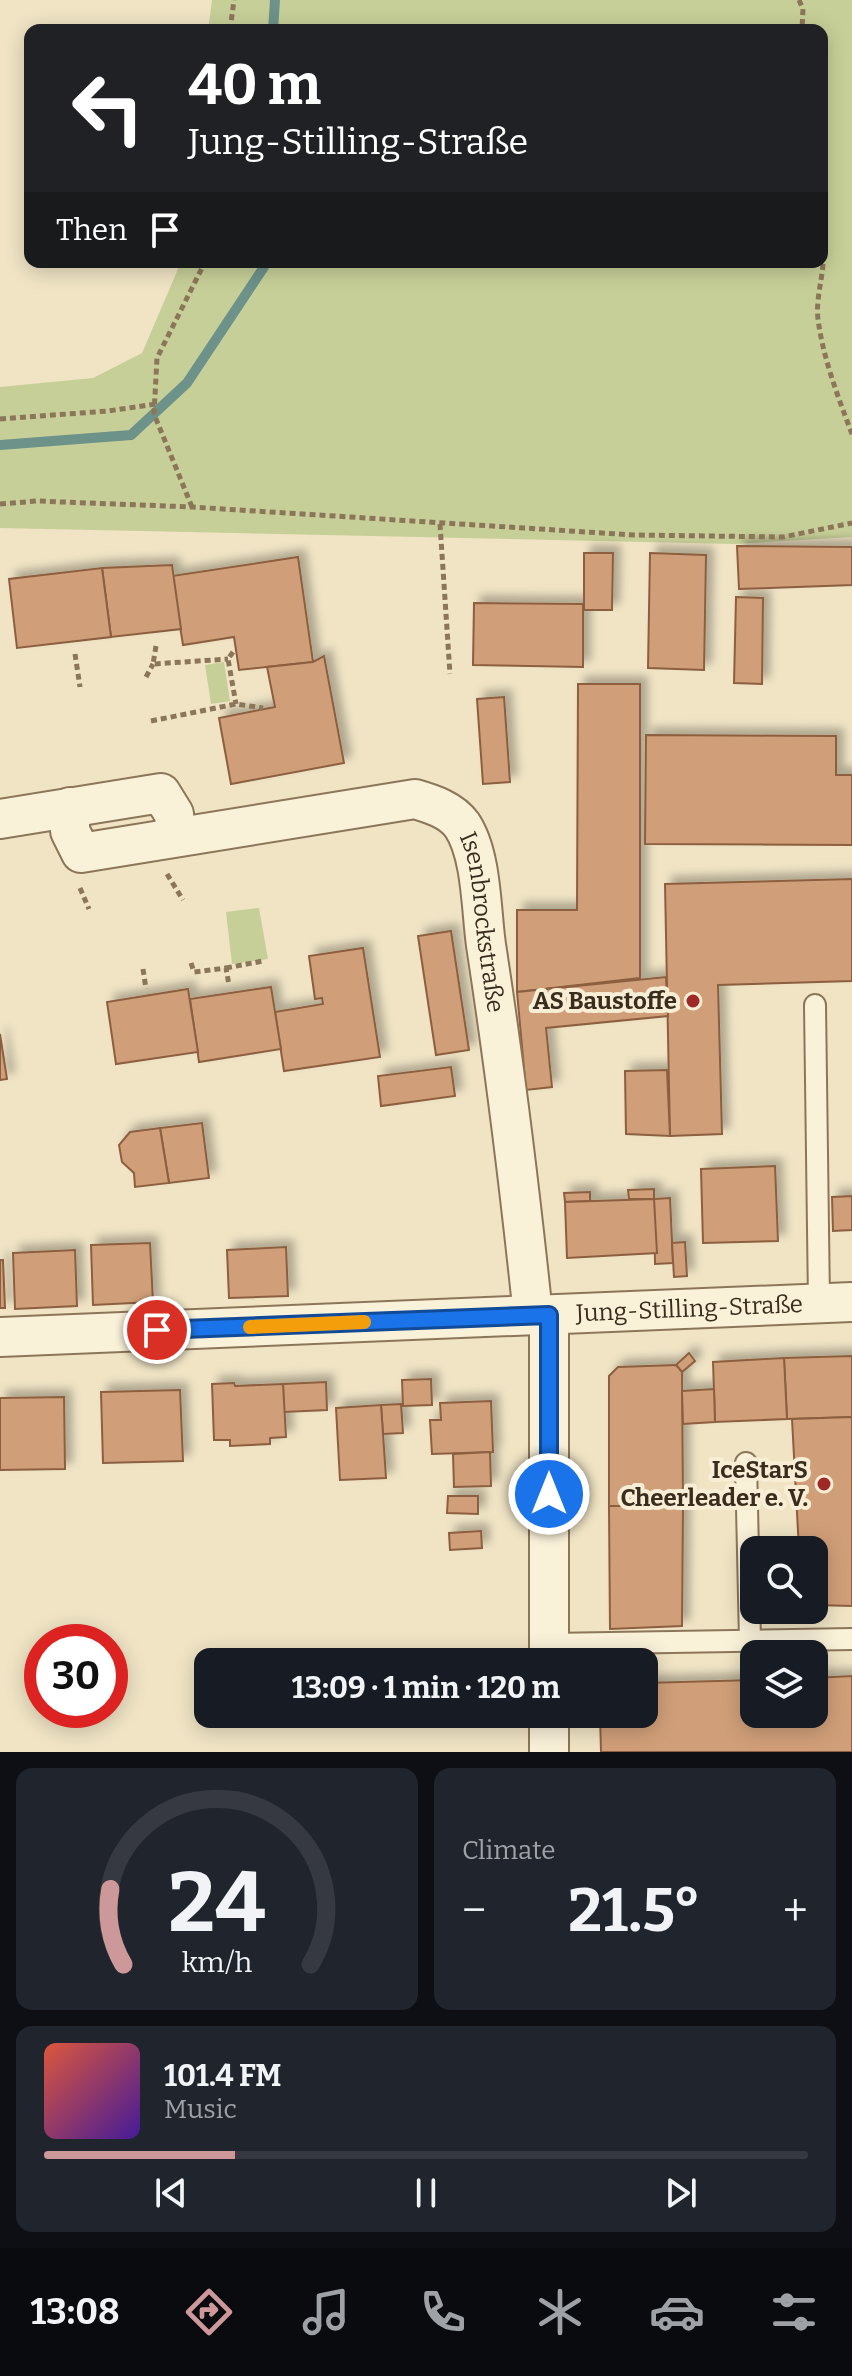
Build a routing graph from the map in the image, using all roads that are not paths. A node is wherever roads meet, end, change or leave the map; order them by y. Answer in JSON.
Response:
{"nodes":[{"id":1,"x":0,"y":819,"type":"edge"},
{"id":2,"x":815,"y":1005,"type":"dead end"},
{"id":3,"x":835,"y":1302,"type":"edge"},
{"id":4,"x":541,"y":1315,"type":"junction"},
{"id":5,"x":0,"y":1337,"type":"edge"},
{"id":6,"x":746,"y":1463,"type":"dead end"},
{"id":7,"x":852,"y":1639,"type":"edge"},
{"id":8,"x":750,"y":1640,"type":"edge"},
{"id":9,"x":801,"y":1640,"type":"edge"},
{"id":10,"x":740,"y":1642,"type":"edge"},
{"id":11,"x":549,"y":1648,"type":"edge"},
{"id":12,"x":633,"y":1648,"type":"edge"},
{"id":13,"x":549,"y":1728,"type":"edge"},
{"id":14,"x":549,"y":1752,"type":"edge"}],
"edges":[{"from":1,"to":4,"type":"street","name":"Isenbrockstraße"},
{"from":2,"to":3,"type":"lane"},
{"from":3,"to":4,"type":"street","name":"Jung-Stilling-Straße"},
{"from":4,"to":5,"type":"street","name":"Jung-Stilling-Straße"},
{"from":4,"to":11,"type":"street","name":"Isenbrockstraße"},
{"from":6,"to":8,"type":"lane"},
{"from":7,"to":9,"type":"lane"},
{"from":10,"to":12,"type":"lane"},
{"from":13,"to":14,"type":"street"}]}
